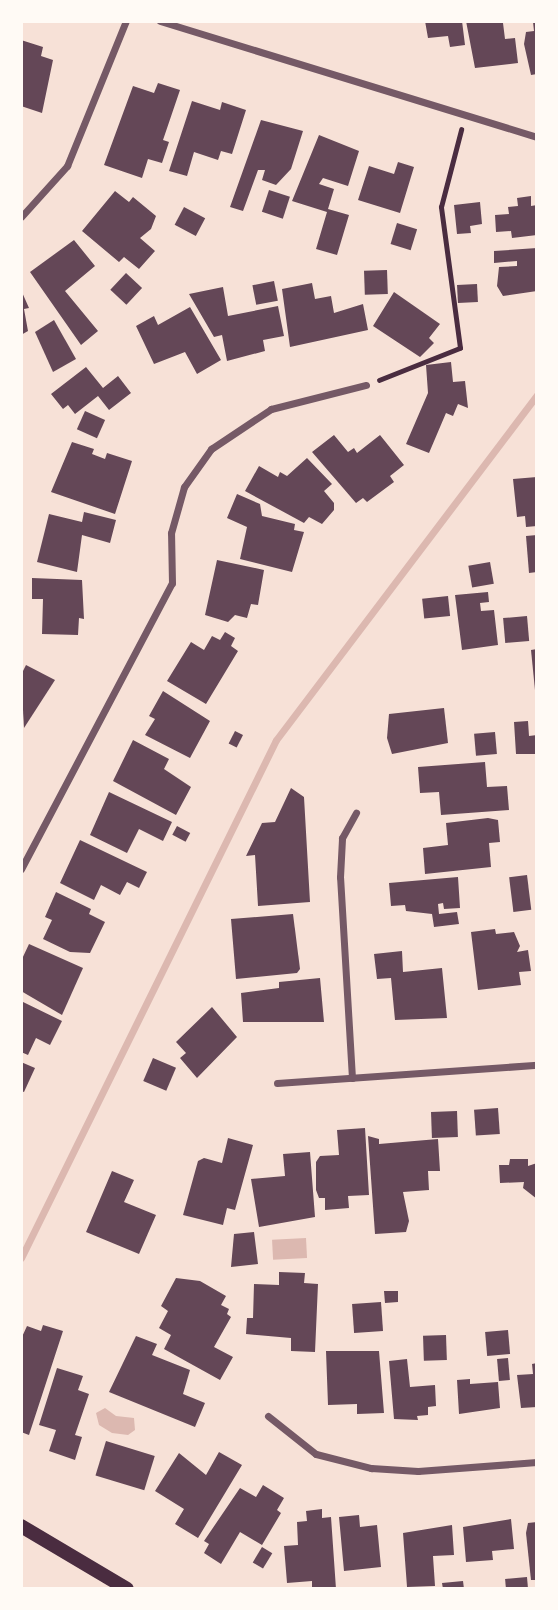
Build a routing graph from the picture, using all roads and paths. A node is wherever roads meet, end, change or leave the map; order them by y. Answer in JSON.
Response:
{"nodes":[{"id":1,"x":126,"y":21,"type":"edge"},
{"id":2,"x":160,"y":21,"type":"edge"},
{"id":3,"x":466,"y":116,"type":"junction"},
{"id":4,"x":537,"y":138,"type":"edge"},
{"id":5,"x":21,"y":217,"type":"edge"},
{"id":6,"x":366,"y":385,"type":"joint"},
{"id":7,"x":356,"y":813,"type":"dead end"},
{"id":8,"x":21,"y":869,"type":"edge"},
{"id":9,"x":537,"y":1065,"type":"edge"},
{"id":10,"x":352,"y":1078,"type":"junction"},
{"id":11,"x":277,"y":1083,"type":"dead end"},
{"id":12,"x":268,"y":1416,"type":"dead end"},
{"id":13,"x":537,"y":1462,"type":"edge"},
{"id":14,"x":21,"y":1526,"type":"edge"},
{"id":15,"x":127,"y":1589,"type":"edge"}],
"edges":[{"from":1,"to":5,"type":"street"},
{"from":2,"to":3,"type":"street"},
{"from":3,"to":4,"type":"street"},
{"from":3,"to":6,"type":"path"},
{"from":6,"to":8,"type":"street"},
{"from":7,"to":10,"type":"street"},
{"from":9,"to":10,"type":"street"},
{"from":10,"to":11,"type":"street"},
{"from":12,"to":13,"type":"street"},
{"from":14,"to":15,"type":"main road"}]}
